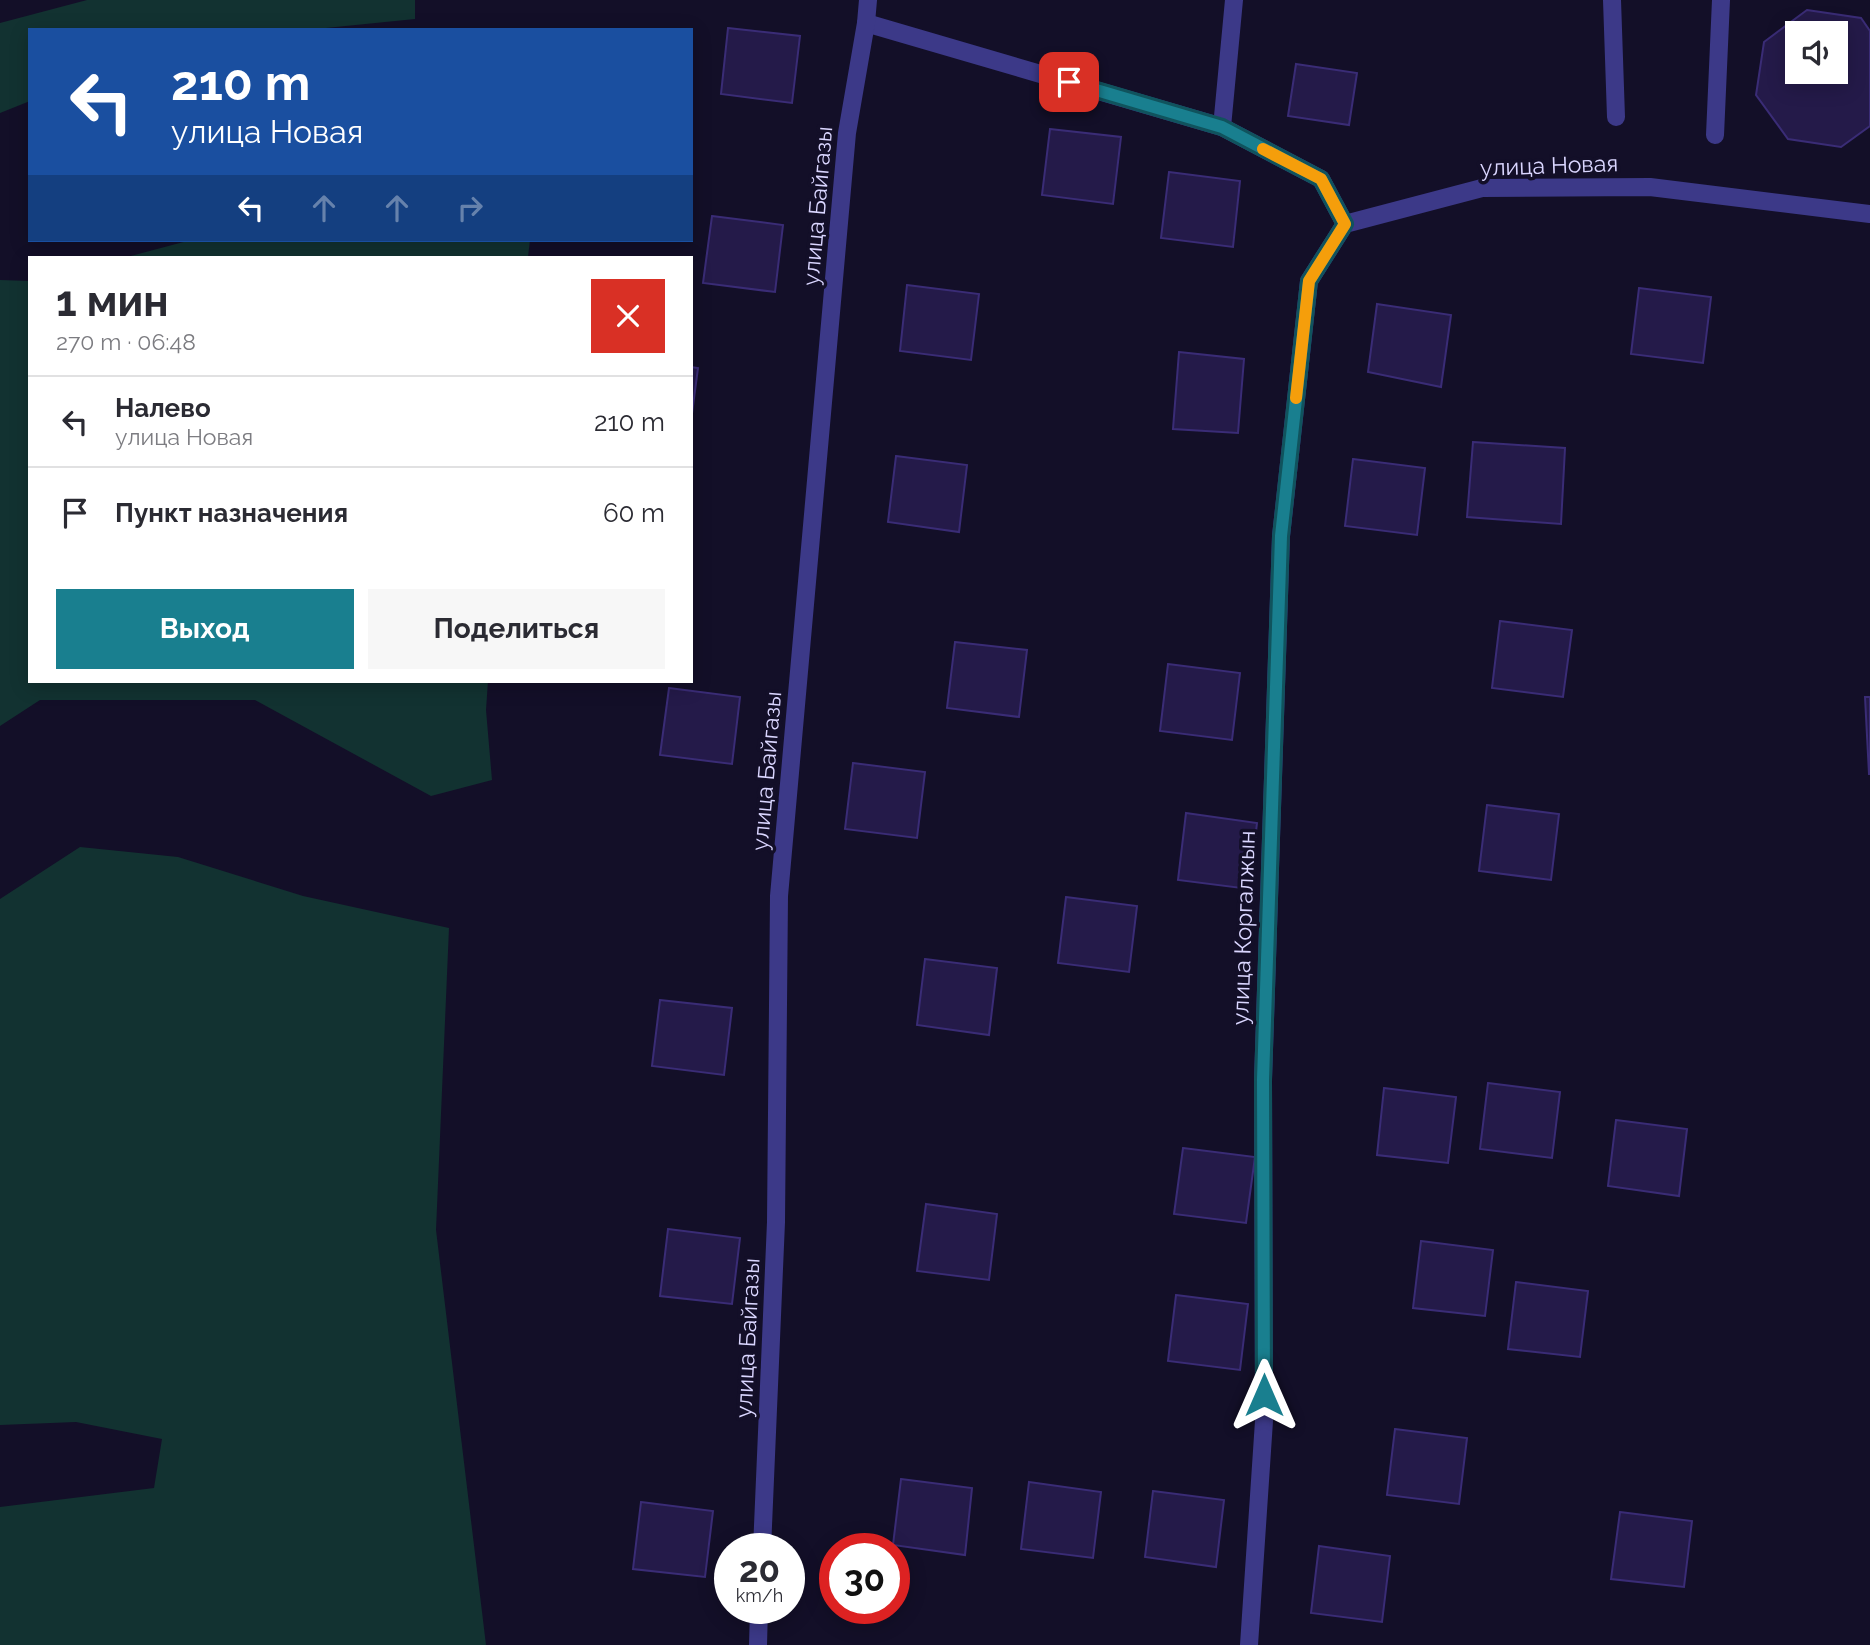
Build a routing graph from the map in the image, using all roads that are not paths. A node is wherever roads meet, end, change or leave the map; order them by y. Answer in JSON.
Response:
{"nodes":[{"id":1,"x":868,"y":0,"type":"edge"},
{"id":2,"x":1234,"y":0,"type":"edge"},
{"id":3,"x":1612,"y":0,"type":"edge"},
{"id":4,"x":1721,"y":0,"type":"edge"},
{"id":5,"x":866,"y":23,"type":"junction"},
{"id":6,"x":1616,"y":117,"type":"dead end"},
{"id":7,"x":1222,"y":127,"type":"junction"},
{"id":8,"x":1715,"y":135,"type":"dead end"},
{"id":9,"x":1870,"y":214,"type":"edge"},
{"id":10,"x":1345,"y":224,"type":"junction"},
{"id":11,"x":763,"y":1533,"type":"edge"},
{"id":12,"x":759,"y":1624,"type":"edge"},
{"id":13,"x":758,"y":1645,"type":"edge"},
{"id":14,"x":1249,"y":1645,"type":"edge"}],
"edges":[{"from":1,"to":5,"type":"street","name":"улица Байгазы"},
{"from":2,"to":7,"type":"street"},
{"from":3,"to":6,"type":"street"},
{"from":4,"to":8,"type":"street"},
{"from":5,"to":7,"type":"street"},
{"from":5,"to":11,"type":"street","name":"улица Байгазы"},
{"from":7,"to":10,"type":"street"},
{"from":9,"to":10,"type":"street","name":"улица Новая"},
{"from":10,"to":14,"type":"street","name":"улица Коргалжын"},
{"from":12,"to":13,"type":"street"}]}
